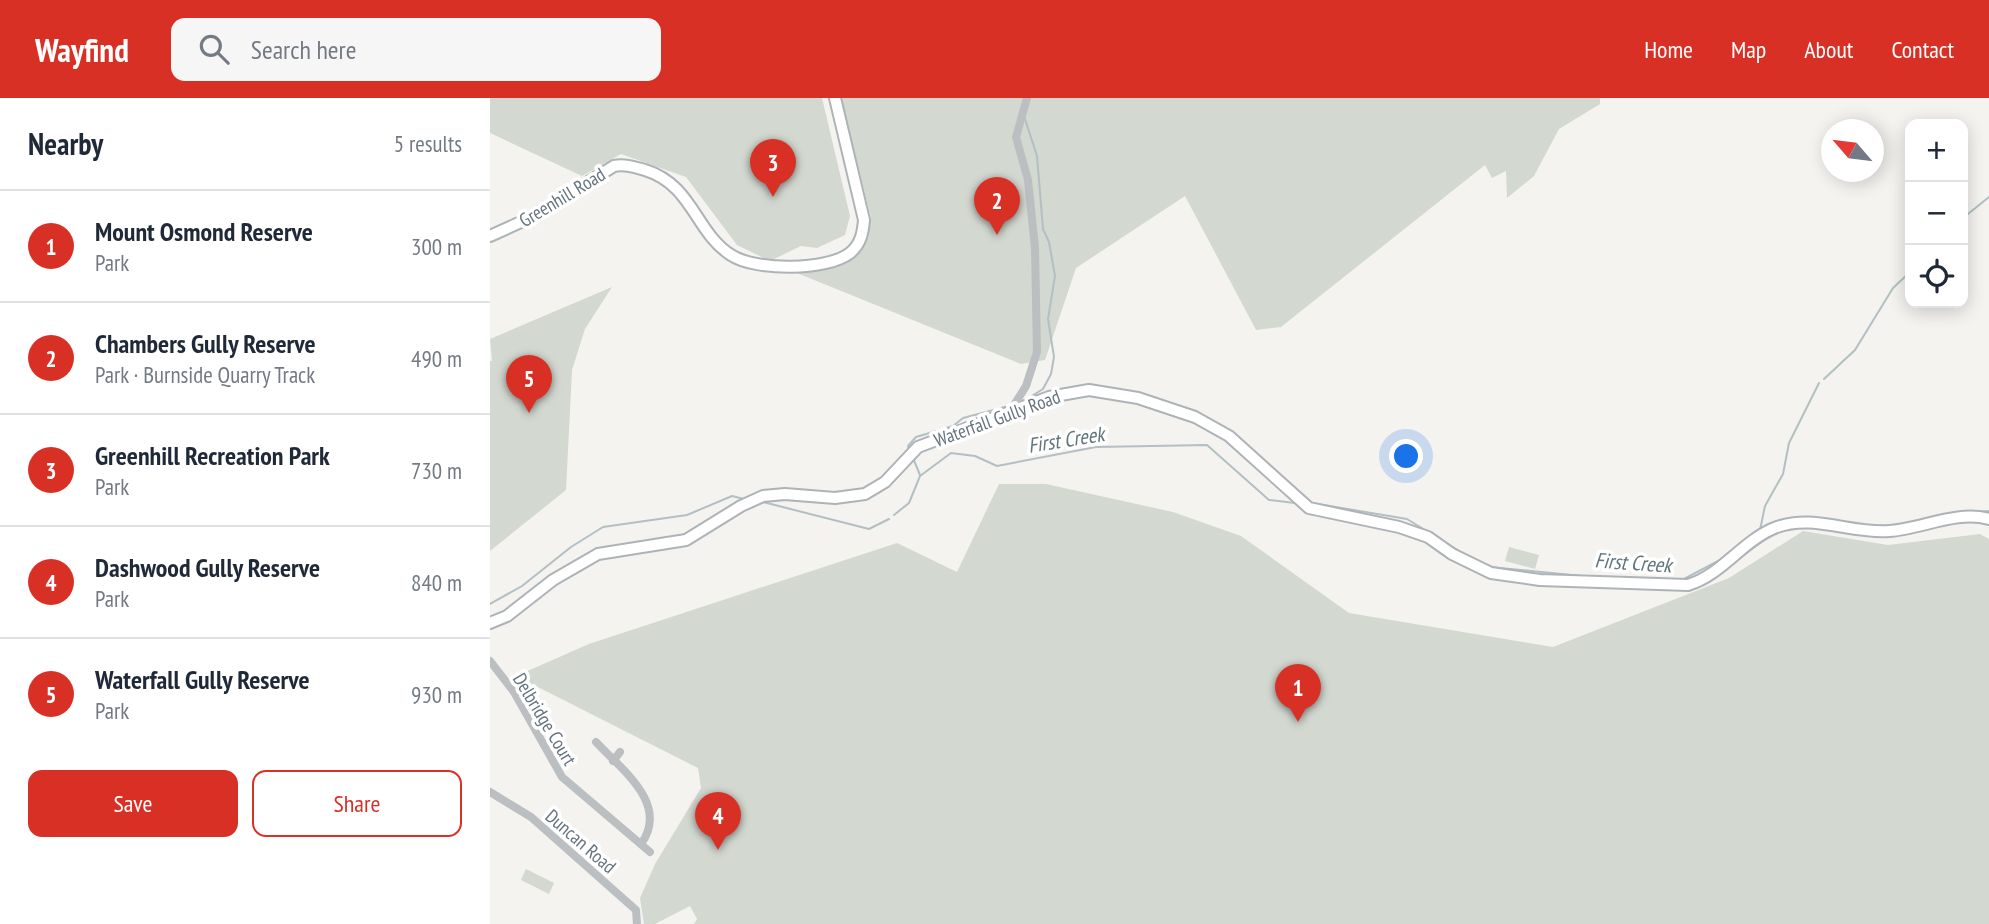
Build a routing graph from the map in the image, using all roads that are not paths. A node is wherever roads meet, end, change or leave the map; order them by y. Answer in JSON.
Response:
{"nodes":[{"id":1,"x":835,"y":98,"type":"edge"},
{"id":2,"x":1027,"y":98,"type":"edge"},
{"id":3,"x":490,"y":236,"type":"edge"},
{"id":4,"x":1009,"y":413,"type":"junction"},
{"id":5,"x":1989,"y":519,"type":"edge"},
{"id":6,"x":490,"y":623,"type":"edge"},
{"id":7,"x":490,"y":661,"type":"edge"},
{"id":8,"x":596,"y":742,"type":"dead end"},
{"id":9,"x":620,"y":752,"type":"dead end"},
{"id":10,"x":613,"y":761,"type":"junction"},
{"id":11,"x":490,"y":792,"type":"edge"},
{"id":12,"x":641,"y":844,"type":"junction"},
{"id":13,"x":650,"y":852,"type":"dead end"},
{"id":14,"x":637,"y":924,"type":"edge"}],
"edges":[{"from":1,"to":3,"type":"street","name":"Greenhill Road"},
{"from":2,"to":4,"type":"street"},
{"from":4,"to":5,"type":"street","name":"Waterfall Gully Road"},
{"from":4,"to":6,"type":"street","name":"Waterfall Gully Road"},
{"from":7,"to":12,"type":"street","name":"Delbridge Court"},
{"from":8,"to":10,"type":"street","name":"Delbridge Court"},
{"from":9,"to":10,"type":"street"},
{"from":10,"to":12,"type":"street","name":"Delbridge Court"},
{"from":11,"to":14,"type":"street","name":"Duncan Road"},
{"from":12,"to":13,"type":"street","name":"Delbridge Court"}]}
